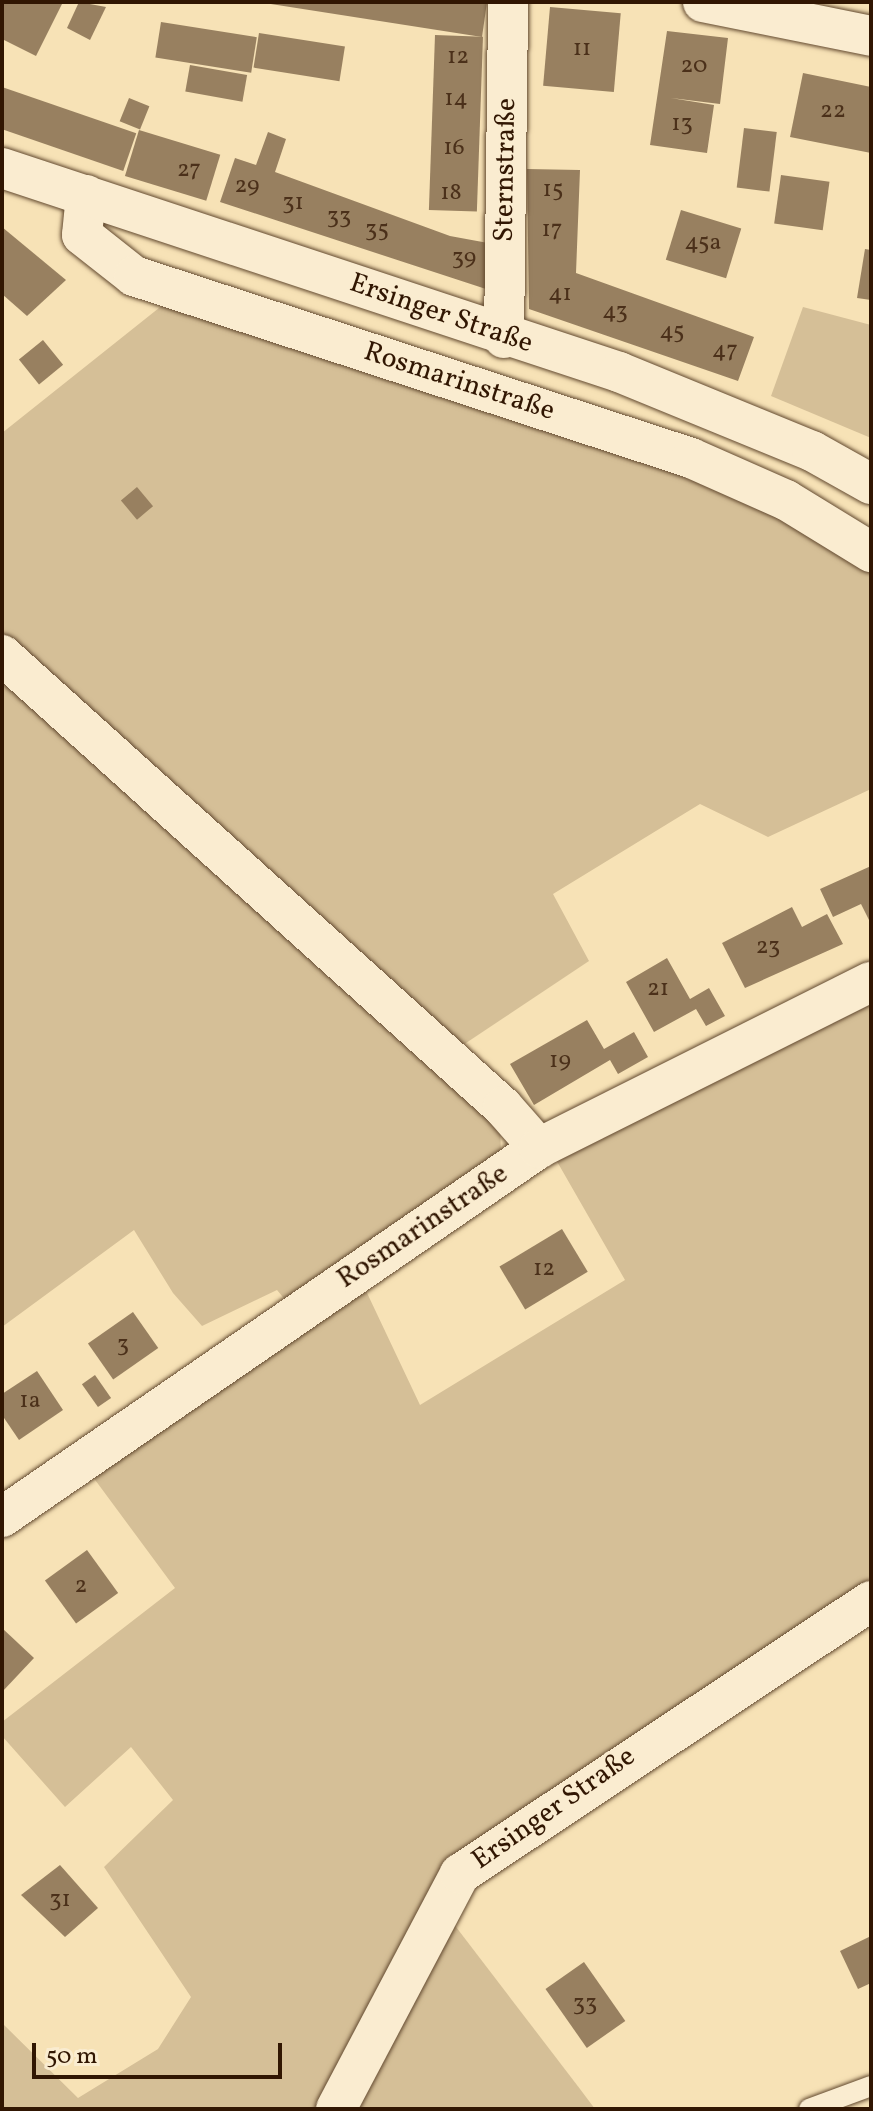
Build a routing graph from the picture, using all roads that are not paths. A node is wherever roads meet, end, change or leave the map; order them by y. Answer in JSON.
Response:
{"nodes":[{"id":1,"x":508,"y":2,"type":"edge"},
{"id":2,"x":703,"y":2,"type":"edge"},
{"id":3,"x":871,"y":36,"type":"edge"},
{"id":4,"x":2,"y":168,"type":"edge"},
{"id":5,"x":86,"y":195,"type":"junction"},
{"id":6,"x":504,"y":338,"type":"junction"},
{"id":7,"x":871,"y":484,"type":"edge"},
{"id":8,"x":871,"y":552,"type":"edge"},
{"id":9,"x":7,"y":659,"type":"edge"},
{"id":10,"x":871,"y":982,"type":"edge"},
{"id":11,"x":539,"y":1148,"type":"junction"},
{"id":12,"x":2,"y":1517,"type":"edge"},
{"id":13,"x":871,"y":1601,"type":"edge"},
{"id":14,"x":871,"y":2086,"type":"edge"},
{"id":15,"x":336,"y":2109,"type":"edge"},
{"id":16,"x":809,"y":2109,"type":"edge"}],
"edges":[{"from":1,"to":6,"type":"street","name":"Sternstraße"},
{"from":2,"to":3,"type":"street"},
{"from":4,"to":5,"type":"street","name":"Ersinger Straße"},
{"from":5,"to":6,"type":"street","name":"Ersinger Straße"},
{"from":5,"to":8,"type":"street","name":"Rosmarinstraße"},
{"from":6,"to":7,"type":"street","name":"Ersinger Straße"},
{"from":9,"to":11,"type":"street"},
{"from":10,"to":11,"type":"street","name":"Rosmarinstraße"},
{"from":11,"to":12,"type":"street","name":"Rosmarinstraße"},
{"from":13,"to":15,"type":"street","name":"Ersinger Straße"},
{"from":14,"to":16,"type":"lane"}]}
